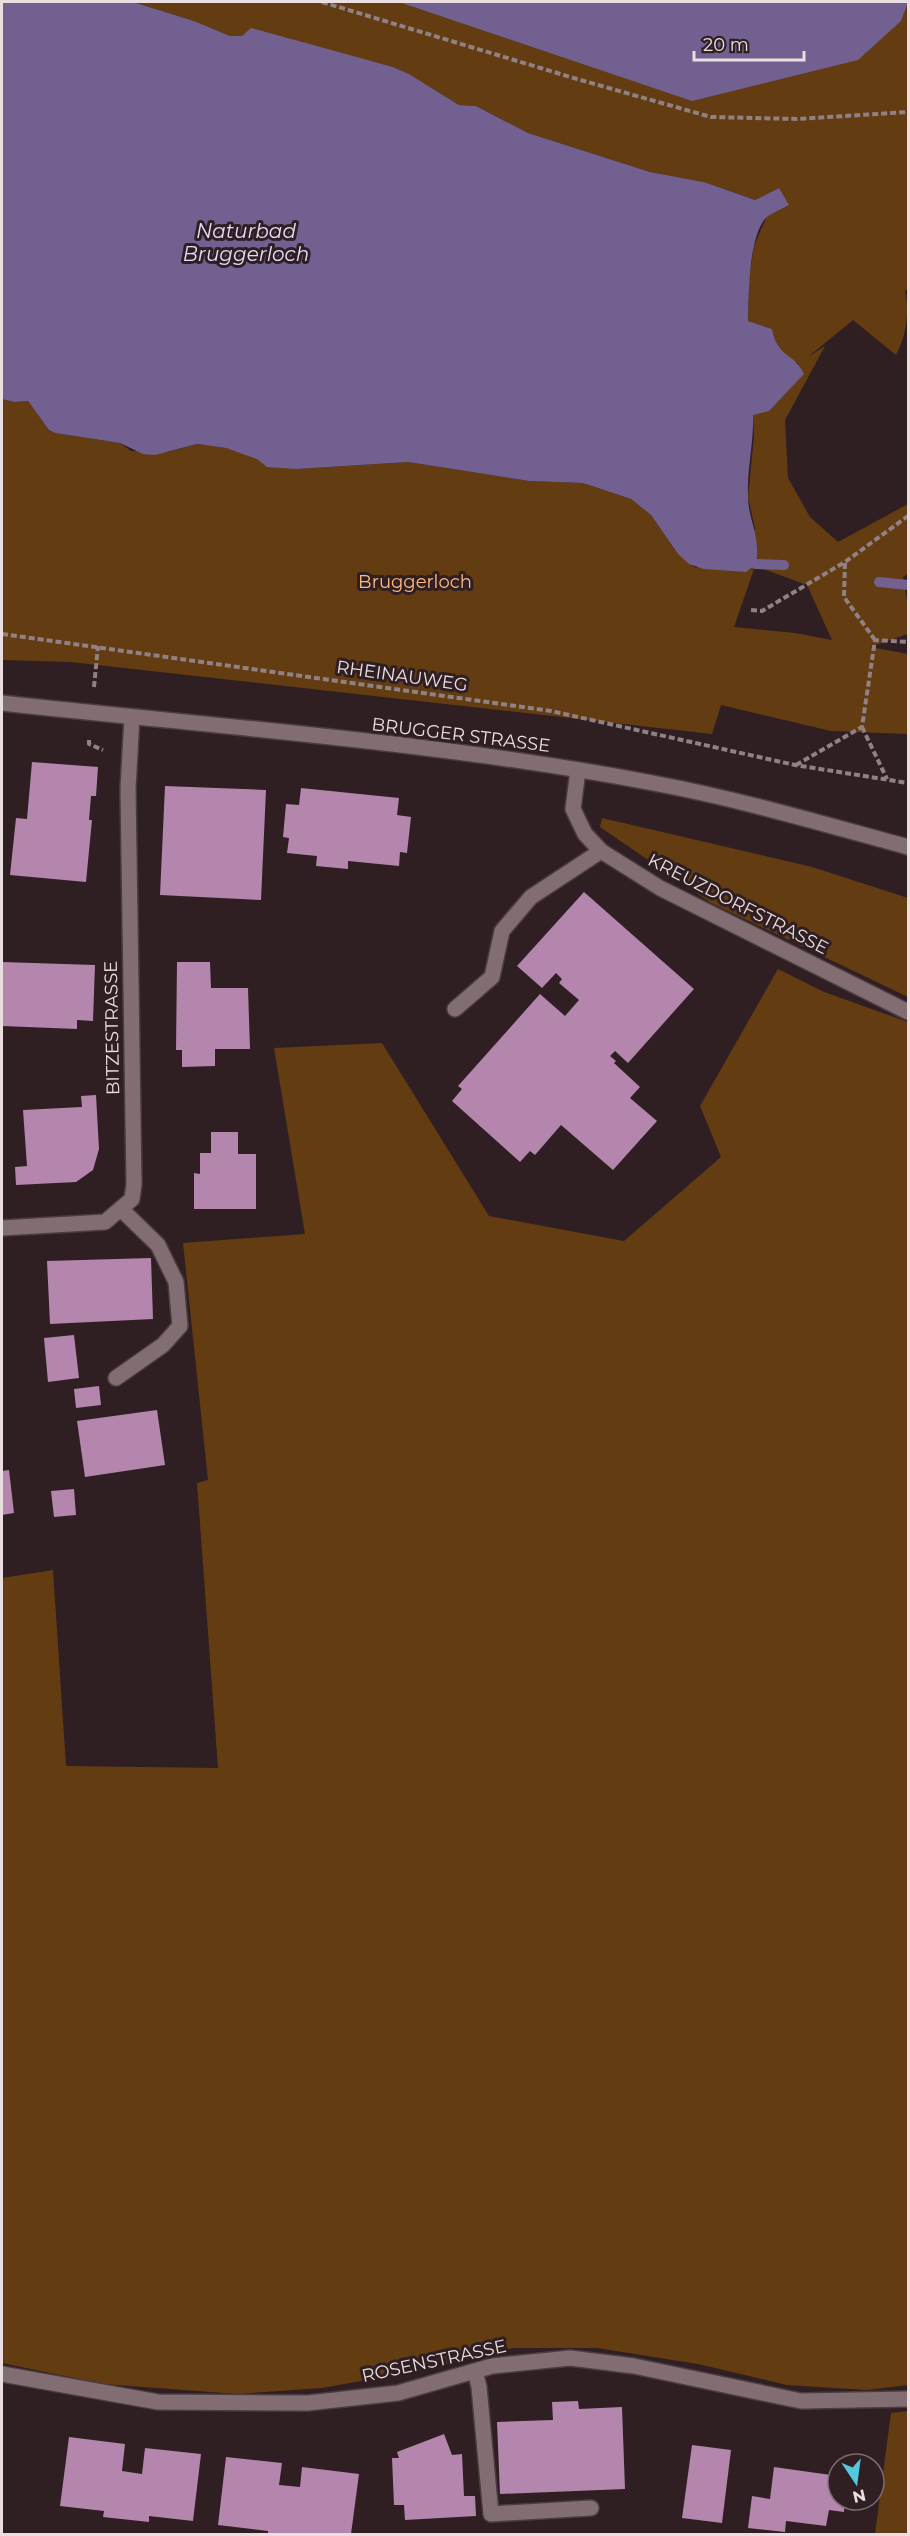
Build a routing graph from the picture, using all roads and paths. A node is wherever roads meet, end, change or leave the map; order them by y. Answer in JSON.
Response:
{"nodes":[{"id":1,"x":322,"y":2,"type":"edge"},
{"id":2,"x":909,"y":112,"type":"edge"},
{"id":3,"x":909,"y":516,"type":"edge"},
{"id":4,"x":844,"y":562,"type":"junction"},
{"id":5,"x":751,"y":610,"type":"dead end"},
{"id":6,"x":2,"y":634,"type":"edge"},
{"id":7,"x":875,"y":640,"type":"junction"},
{"id":8,"x":909,"y":642,"type":"edge"},
{"id":9,"x":2,"y":703,"type":"edge"},
{"id":10,"x":132,"y":717,"type":"junction"},
{"id":11,"x":862,"y":727,"type":"junction"},
{"id":12,"x":89,"y":744,"type":"dead end"},
{"id":13,"x":108,"y":753,"type":"dead end"},
{"id":14,"x":795,"y":765,"type":"junction"},
{"id":15,"x":578,"y":770,"type":"junction"},
{"id":16,"x":888,"y":779,"type":"junction"},
{"id":17,"x":909,"y":783,"type":"edge"},
{"id":18,"x":909,"y":847,"type":"edge"},
{"id":19,"x":601,"y":851,"type":"junction"},
{"id":20,"x":455,"y":1009,"type":"dead end"},
{"id":21,"x":909,"y":1012,"type":"edge"},
{"id":22,"x":122,"y":1210,"type":"junction"},
{"id":23,"x":2,"y":1228,"type":"edge"},
{"id":24,"x":116,"y":1378,"type":"dead end"},
{"id":25,"x":474,"y":2371,"type":"junction"},
{"id":26,"x":2,"y":2374,"type":"edge"},
{"id":27,"x":909,"y":2400,"type":"edge"},
{"id":28,"x":591,"y":2508,"type":"dead end"}],
"edges":[{"from":1,"to":2,"type":"path"},
{"from":3,"to":4,"type":"path"},
{"from":4,"to":5,"type":"path"},
{"from":4,"to":7,"type":"path"},
{"from":6,"to":14,"type":"path","name":"RHEINAUWEG"},
{"from":7,"to":8,"type":"path"},
{"from":7,"to":11,"type":"path"},
{"from":9,"to":10,"type":"street","name":"BRUGGER STRASSE"},
{"from":10,"to":15,"type":"street","name":"BRUGGER STRASSE"},
{"from":10,"to":22,"type":"street","name":"BITZESTRASSE"},
{"from":11,"to":14,"type":"path"},
{"from":11,"to":16,"type":"path"},
{"from":12,"to":13,"type":"path"},
{"from":14,"to":16,"type":"path","name":"RHEINAUWEG"},
{"from":15,"to":18,"type":"street","name":"BRUGGER STRASSE"},
{"from":15,"to":19,"type":"street","name":"KREUZDORFSTRASSE"},
{"from":16,"to":17,"type":"path","name":"RHEINAUWEG"},
{"from":19,"to":20,"type":"street"},
{"from":19,"to":21,"type":"street","name":"KREUZDORFSTRASSE"},
{"from":22,"to":23,"type":"street"},
{"from":22,"to":24,"type":"street"},
{"from":25,"to":26,"type":"street","name":"ROSENSTRASSE"},
{"from":25,"to":27,"type":"street","name":"ROSENSTRASSE"},
{"from":25,"to":28,"type":"street"}]}
